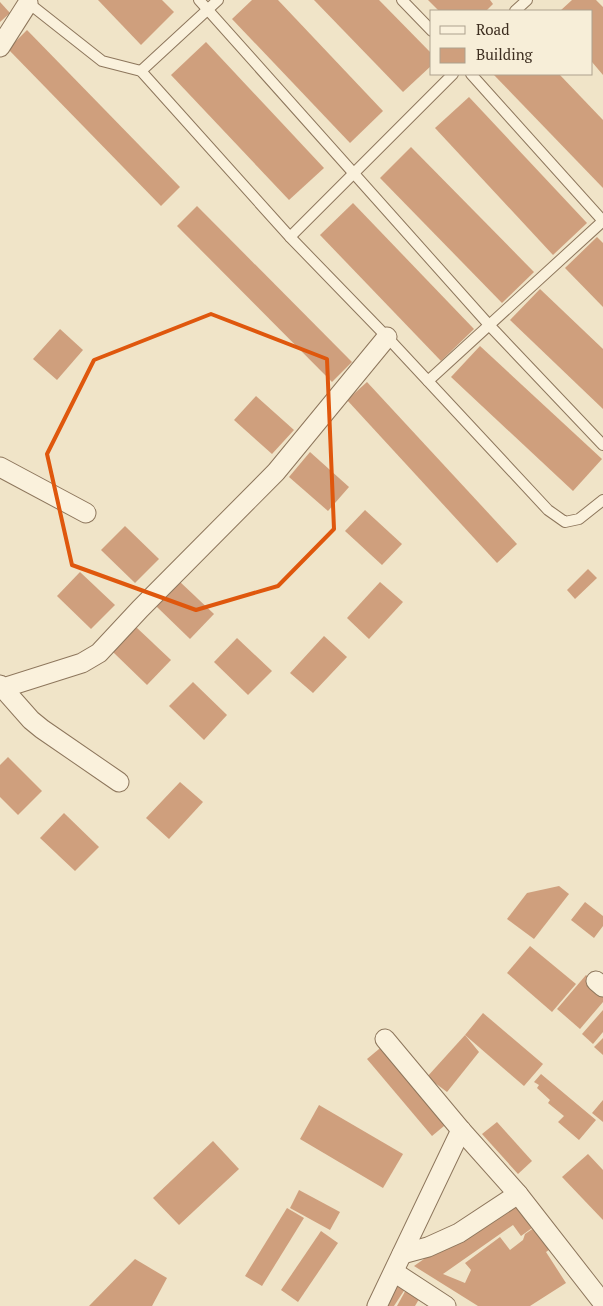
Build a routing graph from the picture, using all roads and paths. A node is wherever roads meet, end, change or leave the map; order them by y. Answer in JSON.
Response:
{"nodes":[{"id":1,"x":199,"y":0,"type":"edge"},
{"id":2,"x":218,"y":0,"type":"edge"},
{"id":3,"x":402,"y":0,"type":"edge"},
{"id":4,"x":527,"y":0,"type":"edge"},
{"id":5,"x":26,"y":2,"type":"edge"},
{"id":6,"x":208,"y":9,"type":"junction"},
{"id":7,"x":516,"y":10,"type":"edge"},
{"id":8,"x":430,"y":30,"type":"edge"},
{"id":9,"x":0,"y":47,"type":"edge"},
{"id":10,"x":141,"y":71,"type":"junction"},
{"id":11,"x":452,"y":75,"type":"edge"},
{"id":12,"x":472,"y":75,"type":"edge"},
{"id":13,"x":354,"y":173,"type":"junction"},
{"id":14,"x":290,"y":237,"type":"junction"},
{"id":15,"x":490,"y":326,"type":"junction"},
{"id":16,"x":387,"y":337,"type":"junction"},
{"id":17,"x":428,"y":381,"type":"junction"},
{"id":18,"x":603,"y":445,"type":"edge"},
{"id":19,"x":0,"y":467,"type":"edge"},
{"id":20,"x":603,"y":500,"type":"edge"},
{"id":21,"x":86,"y":513,"type":"dead end"},
{"id":22,"x":1,"y":687,"type":"edge"},
{"id":23,"x":119,"y":782,"type":"dead end"},
{"id":24,"x":385,"y":1039,"type":"dead end"},
{"id":25,"x":461,"y":1130,"type":"junction"},
{"id":26,"x":518,"y":1194,"type":"junction"},
{"id":27,"x":402,"y":1254,"type":"junction"},
{"id":28,"x":394,"y":1272,"type":"junction"},
{"id":29,"x":603,"y":1303,"type":"edge"},
{"id":30,"x":377,"y":1306,"type":"edge"},
{"id":31,"x":446,"y":1306,"type":"edge"}],
"edges":[{"from":1,"to":6,"type":"lane"},
{"from":2,"to":6,"type":"lane"},
{"from":3,"to":8,"type":"lane"},
{"from":4,"to":7,"type":"lane"},
{"from":5,"to":9,"type":"street"},
{"from":5,"to":10,"type":"lane"},
{"from":6,"to":10,"type":"lane"},
{"from":6,"to":13,"type":"lane"},
{"from":10,"to":14,"type":"lane"},
{"from":11,"to":13,"type":"lane"},
{"from":12,"to":15,"type":"lane"},
{"from":13,"to":14,"type":"lane"},
{"from":13,"to":15,"type":"lane"},
{"from":14,"to":16,"type":"lane"},
{"from":15,"to":17,"type":"lane"},
{"from":15,"to":18,"type":"lane"},
{"from":16,"to":17,"type":"lane"},
{"from":16,"to":22,"type":"street"},
{"from":17,"to":20,"type":"lane"},
{"from":19,"to":21,"type":"street"},
{"from":22,"to":23,"type":"street"},
{"from":24,"to":25,"type":"street"},
{"from":25,"to":26,"type":"street"},
{"from":25,"to":27,"type":"street"},
{"from":26,"to":27,"type":"street"},
{"from":26,"to":29,"type":"street"},
{"from":27,"to":28,"type":"street"},
{"from":28,"to":30,"type":"street"},
{"from":28,"to":31,"type":"street"}]}
